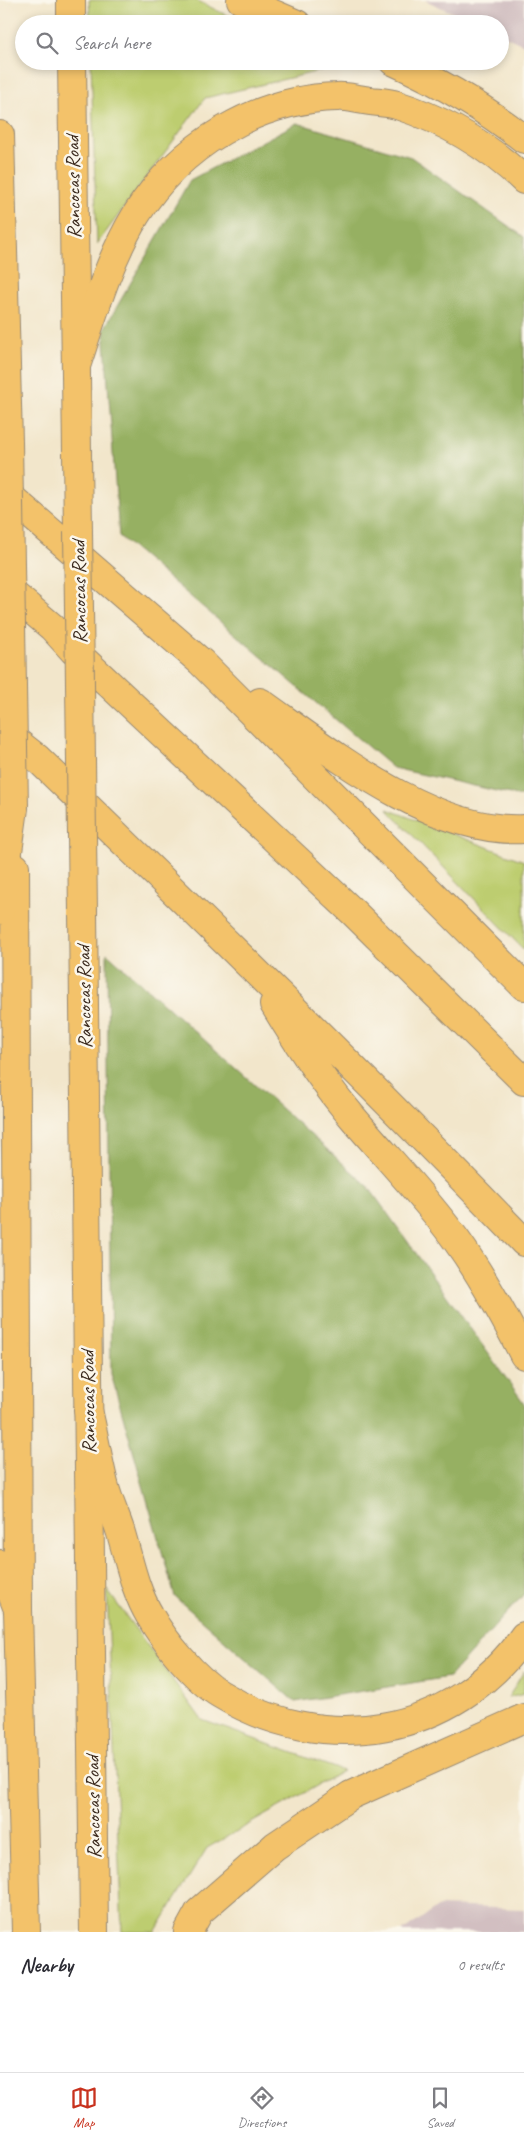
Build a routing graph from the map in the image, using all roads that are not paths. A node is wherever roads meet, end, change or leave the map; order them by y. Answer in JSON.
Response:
{"nodes":[{"id":1,"x":71,"y":0,"type":"edge"},
{"id":2,"x":241,"y":0,"type":"edge"},
{"id":3,"x":71,"y":15,"type":"edge"},
{"id":4,"x":276,"y":15,"type":"edge"},
{"id":5,"x":72,"y":70,"type":"edge"},
{"id":6,"x":413,"y":70,"type":"edge"},
{"id":7,"x":0,"y":135,"type":"edge"},
{"id":8,"x":524,"y":139,"type":"edge"},
{"id":9,"x":524,"y":180,"type":"edge"},
{"id":10,"x":76,"y":366,"type":"junction"},
{"id":11,"x":0,"y":488,"type":"edge"},
{"id":12,"x":0,"y":583,"type":"edge"},
{"id":13,"x":201,"y":662,"type":"junction"},
{"id":14,"x":0,"y":729,"type":"edge"},
{"id":15,"x":14,"y":808,"type":"junction"},
{"id":16,"x":524,"y":830,"type":"edge"},
{"id":17,"x":0,"y":910,"type":"edge"},
{"id":18,"x":250,"y":965,"type":"junction"},
{"id":19,"x":524,"y":986,"type":"edge"},
{"id":20,"x":524,"y":1081,"type":"edge"},
{"id":21,"x":524,"y":1242,"type":"edge"},
{"id":22,"x":524,"y":1355,"type":"edge"},
{"id":23,"x":88,"y":1410,"type":"junction"},
{"id":24,"x":0,"y":1564,"type":"edge"},
{"id":25,"x":18,"y":1610,"type":"junction"},
{"id":26,"x":524,"y":1636,"type":"edge"},
{"id":27,"x":524,"y":1718,"type":"edge"},
{"id":28,"x":26,"y":1932,"type":"edge"},
{"id":29,"x":94,"y":1932,"type":"edge"},
{"id":30,"x":188,"y":1932,"type":"edge"}],
"edges":[{"from":1,"to":3,"type":"main road"},
{"from":2,"to":4,"type":"main road"},
{"from":5,"to":10,"type":"main road","name":"Rancocas Road"},
{"from":6,"to":8,"type":"main road"},
{"from":7,"to":15,"type":"main road","bridge":true},
{"from":9,"to":10,"type":"main road"},
{"from":10,"to":23,"type":"main road","name":"Rancocas Road","bridge":true},
{"from":11,"to":13,"type":"main road"},
{"from":12,"to":20,"type":"main road"},
{"from":13,"to":16,"type":"main road"},
{"from":13,"to":19,"type":"main road"},
{"from":14,"to":18,"type":"main road"},
{"from":15,"to":17,"type":"main road"},
{"from":15,"to":25,"type":"main road"},
{"from":18,"to":21,"type":"main road"},
{"from":18,"to":22,"type":"main road"},
{"from":23,"to":26,"type":"main road"},
{"from":23,"to":29,"type":"main road","name":"Rancocas Road"},
{"from":24,"to":25,"type":"main road"},
{"from":25,"to":28,"type":"main road"},
{"from":27,"to":30,"type":"main road"}]}
